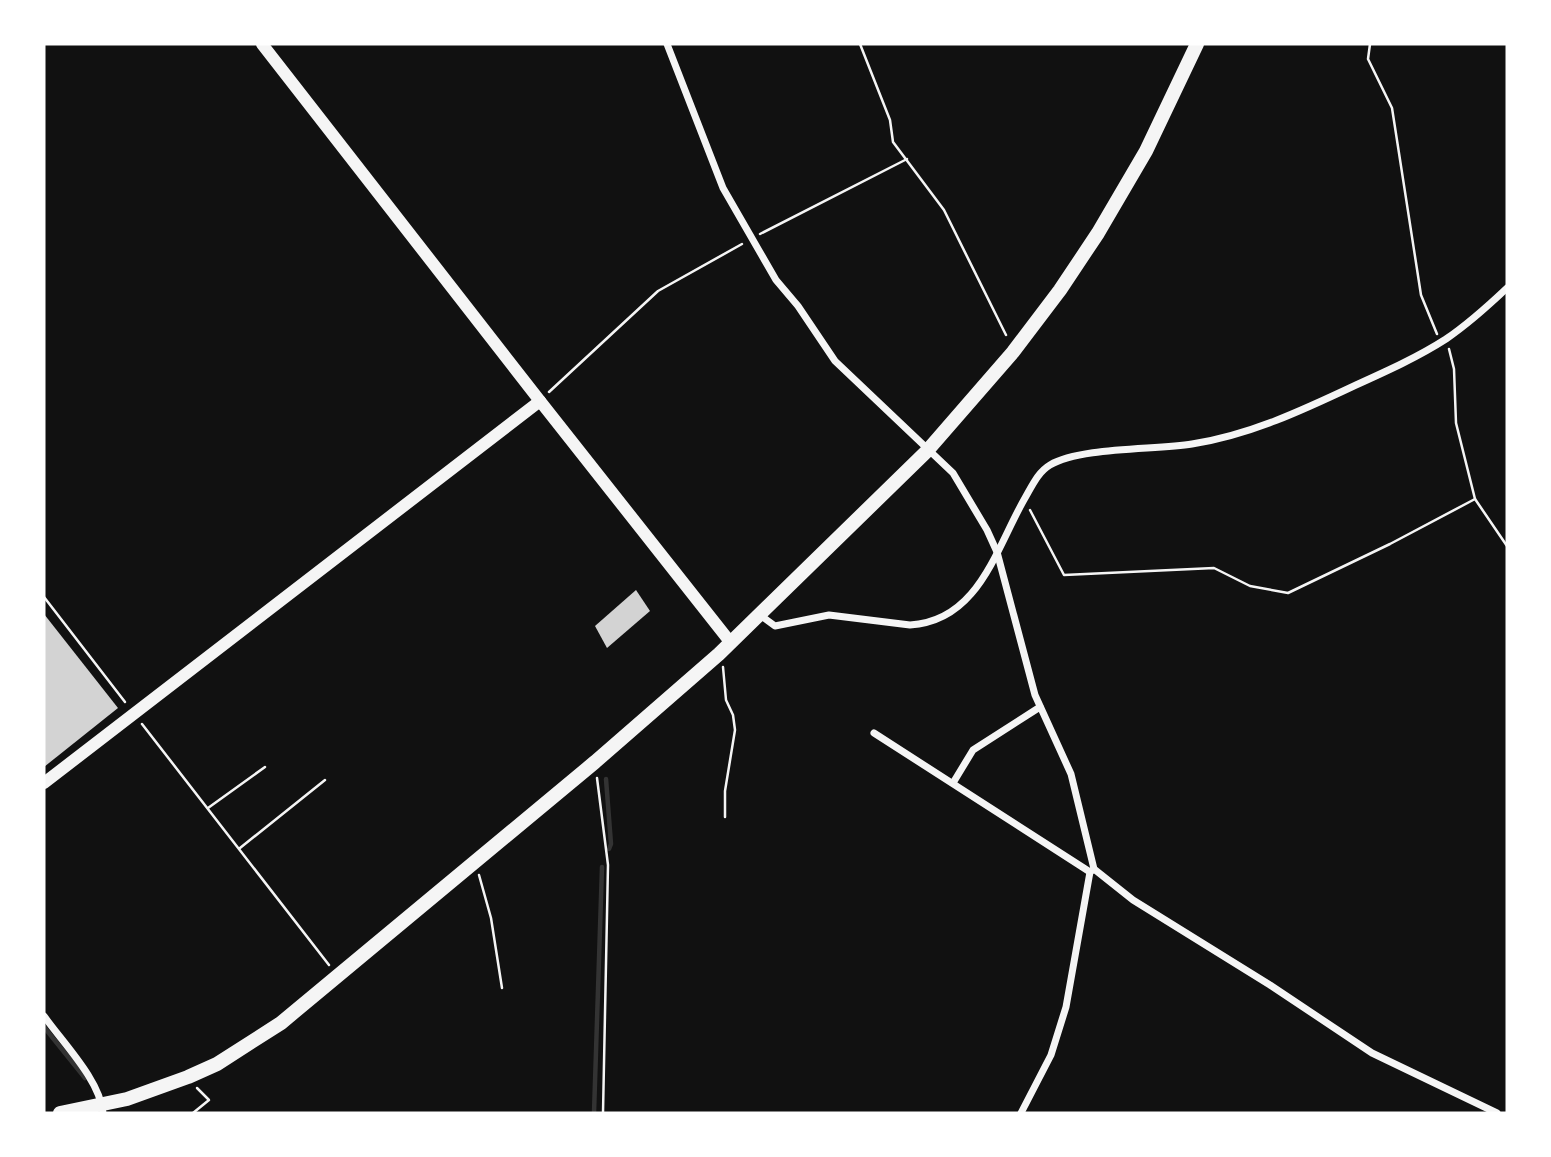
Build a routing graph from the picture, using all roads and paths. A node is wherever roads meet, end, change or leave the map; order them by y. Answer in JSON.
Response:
{"nodes":[{"id":1,"x":262,"y":44,"type":"edge"},
{"id":2,"x":667,"y":44,"type":"edge"},
{"id":3,"x":860,"y":44,"type":"edge"},
{"id":4,"x":1198,"y":44,"type":"edge"},
{"id":5,"x":1370,"y":44,"type":"edge"},
{"id":6,"x":906,"y":159,"type":"junction"},
{"id":7,"x":753,"y":238,"type":"junction"},
{"id":8,"x":1507,"y":288,"type":"edge"},
{"id":9,"x":1444,"y":340,"type":"junction"},
{"id":10,"x":1013,"y":352,"type":"junction"},
{"id":11,"x":540,"y":401,"type":"junction"},
{"id":12,"x":927,"y":451,"type":"junction"},
{"id":13,"x":1024,"y":499,"type":"junction"},
{"id":14,"x":1475,"y":499,"type":"junction"},
{"id":15,"x":1507,"y":546,"type":"edge"},
{"id":16,"x":997,"y":552,"type":"junction"},
{"id":17,"x":44,"y":597,"type":"edge"},
{"id":18,"x":760,"y":615,"type":"junction"},
{"id":19,"x":731,"y":643,"type":"junction"},
{"id":20,"x":719,"y":654,"type":"junction"},
{"id":21,"x":1041,"y":707,"type":"junction"},
{"id":22,"x":133,"y":713,"type":"junction"},
{"id":23,"x":874,"y":733,"type":"dead end"},
{"id":24,"x":595,"y":762,"type":"junction"},
{"id":25,"x":265,"y":767,"type":"dead end"},
{"id":26,"x":325,"y":780,"type":"dead end"},
{"id":27,"x":44,"y":783,"type":"edge"},
{"id":28,"x":953,"y":783,"type":"junction"},
{"id":29,"x":208,"y":808,"type":"junction"},
{"id":30,"x":724,"y":817,"type":"dead end"},
{"id":31,"x":240,"y":848,"type":"junction"},
{"id":32,"x":475,"y":862,"type":"junction"},
{"id":33,"x":1092,"y":870,"type":"junction"},
{"id":34,"x":337,"y":976,"type":"junction"},
{"id":35,"x":502,"y":988,"type":"dead end"},
{"id":36,"x":44,"y":1016,"type":"edge"},
{"id":37,"x":188,"y":1077,"type":"junction"},
{"id":38,"x":102,"y":1109,"type":"edge"},
{"id":39,"x":60,"y":1113,"type":"edge"},
{"id":40,"x":193,"y":1113,"type":"edge"},
{"id":41,"x":603,"y":1113,"type":"edge"},
{"id":42,"x":1021,"y":1113,"type":"edge"},
{"id":43,"x":1497,"y":1113,"type":"edge"}],
"edges":[{"from":1,"to":11,"type":"street"},
{"from":2,"to":7,"type":"street"},
{"from":3,"to":6,"type":"path"},
{"from":4,"to":10,"type":"main road"},
{"from":5,"to":9,"type":"path"},
{"from":6,"to":7,"type":"path"},
{"from":6,"to":10,"type":"path"},
{"from":7,"to":11,"type":"path"},
{"from":7,"to":12,"type":"street"},
{"from":8,"to":9,"type":"street"},
{"from":9,"to":13,"type":"street"},
{"from":9,"to":14,"type":"path"},
{"from":10,"to":12,"type":"main road"},
{"from":11,"to":19,"type":"street"},
{"from":11,"to":22,"type":"street"},
{"from":12,"to":16,"type":"street"},
{"from":12,"to":18,"type":"main road"},
{"from":13,"to":14,"type":"path"},
{"from":13,"to":16,"type":"street"},
{"from":14,"to":15,"type":"path"},
{"from":16,"to":18,"type":"street"},
{"from":16,"to":21,"type":"street"},
{"from":17,"to":22,"type":"path"},
{"from":18,"to":19,"type":"main road"},
{"from":19,"to":20,"type":"main road"},
{"from":20,"to":24,"type":"main road"},
{"from":20,"to":30,"type":"path"},
{"from":21,"to":28,"type":"street"},
{"from":21,"to":33,"type":"street"},
{"from":22,"to":27,"type":"street"},
{"from":22,"to":29,"type":"path"},
{"from":23,"to":28,"type":"street"},
{"from":24,"to":32,"type":"main road"},
{"from":24,"to":41,"type":"path"},
{"from":25,"to":29,"type":"path"},
{"from":26,"to":31,"type":"path"},
{"from":28,"to":33,"type":"street"},
{"from":29,"to":31,"type":"path"},
{"from":31,"to":34,"type":"path"},
{"from":32,"to":34,"type":"main road"},
{"from":32,"to":35,"type":"path"},
{"from":33,"to":42,"type":"street"},
{"from":33,"to":43,"type":"street"},
{"from":34,"to":37,"type":"main road"},
{"from":36,"to":38,"type":"street"},
{"from":37,"to":38,"type":"main road"},
{"from":37,"to":40,"type":"path"},
{"from":38,"to":39,"type":"main road"}]}
